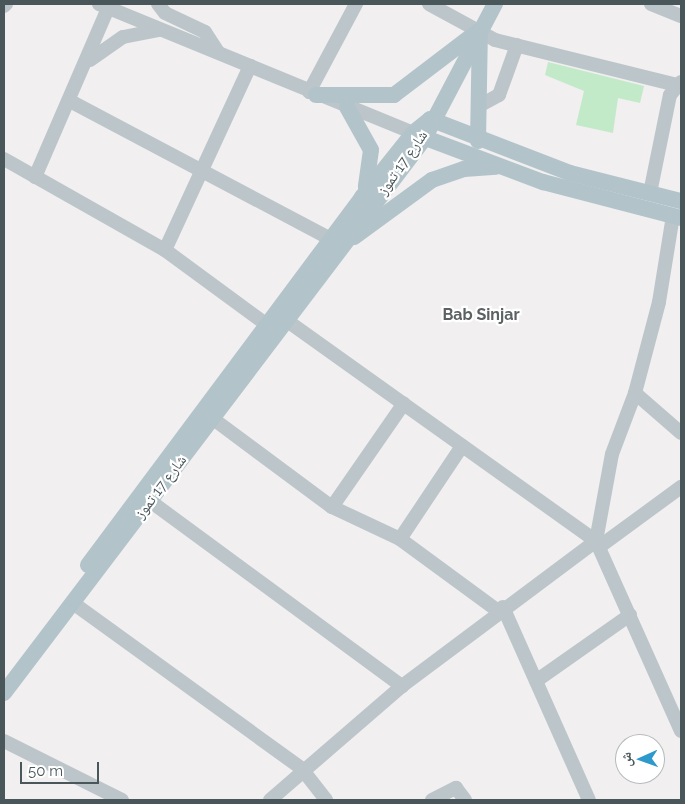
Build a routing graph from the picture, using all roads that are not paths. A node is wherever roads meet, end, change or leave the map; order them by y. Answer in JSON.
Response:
{"nodes":[{"id":1,"x":158,"y":4,"type":"edge"},
{"id":2,"x":356,"y":4,"type":"edge"},
{"id":3,"x":429,"y":4,"type":"edge"},
{"id":4,"x":495,"y":4,"type":"edge"},
{"id":5,"x":651,"y":4,"type":"edge"},
{"id":6,"x":106,"y":5,"type":"edge"},
{"id":7,"x":681,"y":16,"type":"edge"},
{"id":8,"x":480,"y":29,"type":"junction"},
{"id":9,"x":165,"y":30,"type":"junction"},
{"id":10,"x":516,"y":46,"type":"junction"},
{"id":11,"x":218,"y":52,"type":"junction"},
{"id":12,"x":88,"y":62,"type":"junction"},
{"id":13,"x":250,"y":66,"type":"junction"},
{"id":14,"x":680,"y":85,"type":"edge"},
{"id":15,"x":312,"y":93,"type":"junction"},
{"id":16,"x":70,"y":101,"type":"junction"},
{"id":17,"x":479,"y":106,"type":"junction"},
{"id":18,"x":347,"y":107,"type":"junction"},
{"id":19,"x":430,"y":120,"type":"junction"},
{"id":20,"x":418,"y":136,"type":"junction"},
{"id":21,"x":478,"y":141,"type":"junction"},
{"id":22,"x":4,"y":159,"type":"edge"},
{"id":23,"x":509,"y":167,"type":"junction"},
{"id":24,"x":201,"y":172,"type":"junction"},
{"id":25,"x":35,"y":177,"type":"junction"},
{"id":26,"x":650,"y":193,"type":"junction"},
{"id":27,"x":362,"y":197,"type":"junction"},
{"id":28,"x":681,"y":201,"type":"edge"},
{"id":29,"x":677,"y":217,"type":"edge"},
{"id":30,"x":337,"y":241,"type":"junction"},
{"id":31,"x":165,"y":250,"type":"junction"},
{"id":32,"x":286,"y":320,"type":"junction"},
{"id":33,"x":267,"y":325,"type":"junction"},
{"id":34,"x":635,"y":393,"type":"junction"},
{"id":35,"x":404,"y":403,"type":"junction"},
{"id":36,"x":212,"y":418,"type":"junction"},
{"id":37,"x":681,"y":432,"type":"edge"},
{"id":38,"x":462,"y":446,"type":"junction"},
{"id":39,"x":681,"y":487,"type":"edge"},
{"id":40,"x":150,"y":501,"type":"junction"},
{"id":41,"x":332,"y":506,"type":"junction"},
{"id":42,"x":400,"y":539,"type":"junction"},
{"id":43,"x":598,"y":544,"type":"junction"},
{"id":44,"x":73,"y":603,"type":"junction"},
{"id":45,"x":500,"y":609,"type":"junction"},
{"id":46,"x":630,"y":616,"type":"junction"},
{"id":47,"x":4,"y":677,"type":"edge"},
{"id":48,"x":536,"y":681,"type":"junction"},
{"id":49,"x":402,"y":686,"type":"junction"},
{"id":50,"x":4,"y":693,"type":"edge"},
{"id":51,"x":681,"y":730,"type":"edge"},
{"id":52,"x":4,"y":741,"type":"edge"},
{"id":53,"x":302,"y":769,"type":"junction"},
{"id":54,"x":122,"y":800,"type":"edge"},
{"id":55,"x":270,"y":800,"type":"edge"},
{"id":56,"x":326,"y":800,"type":"edge"},
{"id":57,"x":432,"y":800,"type":"edge"},
{"id":58,"x":465,"y":800,"type":"edge"},
{"id":59,"x":589,"y":800,"type":"edge"}],
"edges":[{"from":1,"to":11,"type":"street"},
{"from":2,"to":15,"type":"street"},
{"from":3,"to":8,"type":"street"},
{"from":4,"to":8,"type":"main road","name":"شارع 17 تموز"},
{"from":5,"to":7,"type":"street"},
{"from":6,"to":9,"type":"street"},
{"from":6,"to":12,"type":"street"},
{"from":8,"to":10,"type":"street"},
{"from":8,"to":15,"type":"main road"},
{"from":8,"to":17,"type":"main road"},
{"from":8,"to":19,"type":"main road","name":"شارع 17 تموز"},
{"from":9,"to":11,"type":"street"},
{"from":9,"to":12,"type":"street"},
{"from":10,"to":14,"type":"street"},
{"from":10,"to":17,"type":"street"},
{"from":11,"to":13,"type":"street"},
{"from":12,"to":16,"type":"street"},
{"from":13,"to":15,"type":"street"},
{"from":13,"to":24,"type":"street"},
{"from":14,"to":26,"type":"street"},
{"from":15,"to":18,"type":"street"},
{"from":16,"to":24,"type":"street"},
{"from":16,"to":25,"type":"street"},
{"from":17,"to":21,"type":"main road"},
{"from":18,"to":20,"type":"street"},
{"from":18,"to":27,"type":"main road"},
{"from":19,"to":20,"type":"main road","name":"شارع 17 تموز"},
{"from":19,"to":21,"type":"main road"},
{"from":20,"to":23,"type":"main road"},
{"from":20,"to":27,"type":"main road","name":"شارع 17 تموز"},
{"from":20,"to":30,"type":"main road","name":"شارع 17 تموز"},
{"from":21,"to":26,"type":"main road"},
{"from":22,"to":25,"type":"street"},
{"from":23,"to":29,"type":"main road"},
{"from":23,"to":30,"type":"main road"},
{"from":24,"to":30,"type":"street"},
{"from":24,"to":31,"type":"street"},
{"from":25,"to":31,"type":"street"},
{"from":26,"to":28,"type":"main road"},
{"from":27,"to":30,"type":"main road","name":"شارع 17 تموز"},
{"from":29,"to":34,"type":"street"},
{"from":30,"to":32,"type":"main road","name":"شارع 17 تموز"},
{"from":30,"to":33,"type":"main road","name":"شارع 17 تموز"},
{"from":31,"to":33,"type":"street"},
{"from":32,"to":35,"type":"street"},
{"from":32,"to":36,"type":"main road","name":"شارع 17 تموز"},
{"from":33,"to":47,"type":"main road","name":"شارع 17 تموز"},
{"from":34,"to":37,"type":"street"},
{"from":34,"to":43,"type":"street"},
{"from":35,"to":38,"type":"street"},
{"from":35,"to":41,"type":"street"},
{"from":36,"to":40,"type":"main road","name":"شارع 17 تموز"},
{"from":36,"to":41,"type":"street"},
{"from":38,"to":42,"type":"street"},
{"from":38,"to":43,"type":"street"},
{"from":39,"to":43,"type":"street"},
{"from":40,"to":44,"type":"main road","name":"شارع 17 تموز"},
{"from":40,"to":49,"type":"street"},
{"from":41,"to":42,"type":"street"},
{"from":42,"to":45,"type":"street"},
{"from":43,"to":45,"type":"street"},
{"from":43,"to":46,"type":"street"},
{"from":44,"to":50,"type":"main road","name":"شارع 17 تموز"},
{"from":44,"to":53,"type":"street"},
{"from":45,"to":48,"type":"street"},
{"from":45,"to":49,"type":"street"},
{"from":46,"to":48,"type":"street"},
{"from":46,"to":51,"type":"street"},
{"from":48,"to":59,"type":"street"},
{"from":49,"to":53,"type":"street"},
{"from":52,"to":54,"type":"street"},
{"from":53,"to":55,"type":"street"},
{"from":53,"to":56,"type":"street"},
{"from":57,"to":58,"type":"street"}]}
